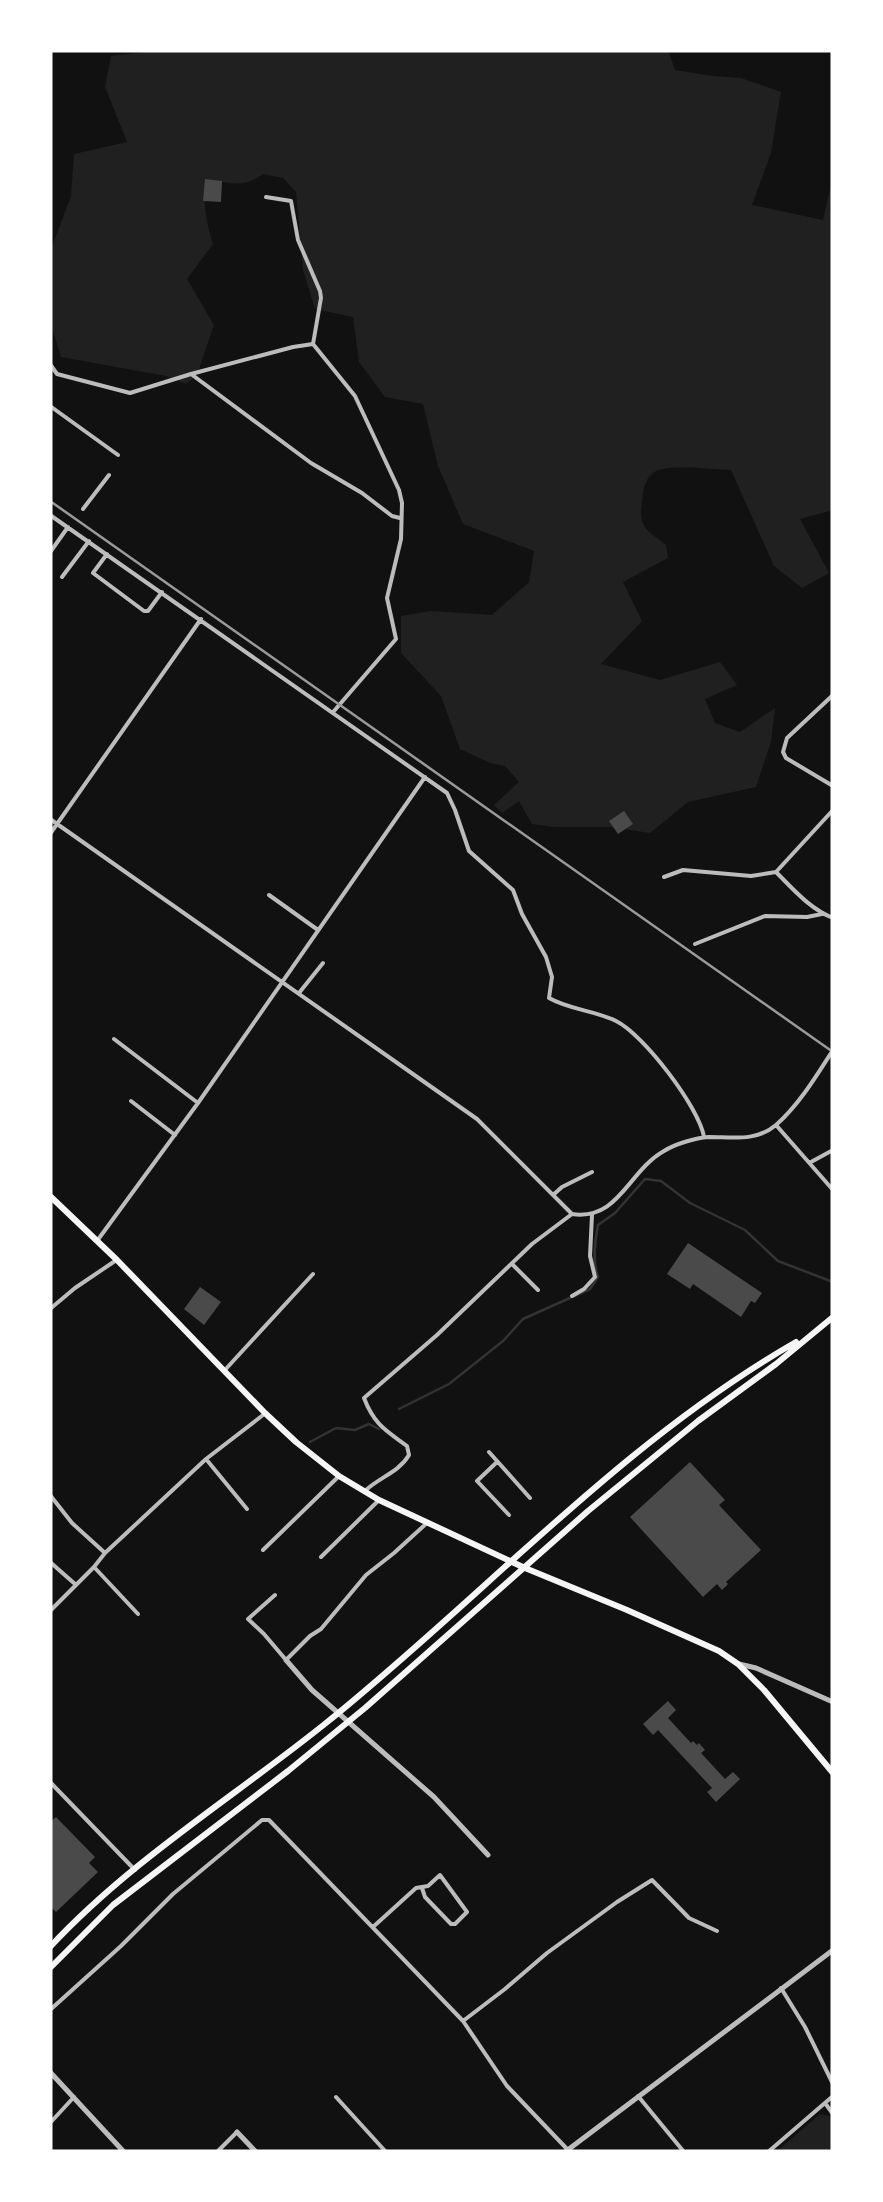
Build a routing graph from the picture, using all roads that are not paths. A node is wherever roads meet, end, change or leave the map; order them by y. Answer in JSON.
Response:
{"nodes":[{"id":1,"x":266,"y":197,"type":"dead end"},
{"id":2,"x":313,"y":344,"type":"junction"},
{"id":3,"x":50,"y":364,"type":"edge"},
{"id":4,"x":56,"y":374,"type":"junction"},
{"id":5,"x":190,"y":374,"type":"junction"},
{"id":6,"x":50,"y":381,"type":"edge"},
{"id":7,"x":50,"y":406,"type":"edge"},
{"id":8,"x":118,"y":455,"type":"dead end"},
{"id":9,"x":110,"y":474,"type":"dead end"},
{"id":10,"x":83,"y":509,"type":"dead end"},
{"id":11,"x":50,"y":515,"type":"edge"},
{"id":12,"x":400,"y":518,"type":"junction"},
{"id":13,"x":68,"y":527,"type":"junction"},
{"id":14,"x":89,"y":542,"type":"junction"},
{"id":15,"x":51,"y":551,"type":"edge"},
{"id":16,"x":107,"y":554,"type":"junction"},
{"id":17,"x":62,"y":577,"type":"dead end"},
{"id":18,"x":162,"y":592,"type":"junction"},
{"id":19,"x":201,"y":619,"type":"junction"},
{"id":20,"x":833,"y":694,"type":"edge"},
{"id":21,"x":334,"y":712,"type":"junction"},
{"id":22,"x":425,"y":777,"type":"junction"},
{"id":23,"x":833,"y":786,"type":"edge"},
{"id":24,"x":833,"y":810,"type":"edge"},
{"id":25,"x":50,"y":819,"type":"edge"},
{"id":26,"x":57,"y":824,"type":"junction"},
{"id":27,"x":50,"y":834,"type":"edge"},
{"id":28,"x":776,"y":872,"type":"junction"},
{"id":29,"x":664,"y":877,"type":"dead end"},
{"id":30,"x":269,"y":895,"type":"dead end"},
{"id":31,"x":822,"y":914,"type":"junction"},
{"id":32,"x":833,"y":918,"type":"edge"},
{"id":33,"x":318,"y":930,"type":"junction"},
{"id":34,"x":694,"y":944,"type":"dead end"},
{"id":35,"x":323,"y":963,"type":"dead end"},
{"id":36,"x":282,"y":981,"type":"junction"},
{"id":37,"x":299,"y":993,"type":"junction"},
{"id":38,"x":114,"y":1039,"type":"dead end"},
{"id":39,"x":833,"y":1050,"type":"edge"},
{"id":40,"x":131,"y":1101,"type":"dead end"},
{"id":41,"x":198,"y":1103,"type":"junction"},
{"id":42,"x":776,"y":1125,"type":"junction"},
{"id":43,"x":175,"y":1135,"type":"junction"},
{"id":44,"x":704,"y":1137,"type":"junction"},
{"id":45,"x":833,"y":1150,"type":"edge"},
{"id":46,"x":809,"y":1163,"type":"junction"},
{"id":47,"x":592,"y":1172,"type":"dead end"},
{"id":48,"x":833,"y":1190,"type":"edge"},
{"id":49,"x":50,"y":1196,"type":"edge"},
{"id":50,"x":553,"y":1196,"type":"junction"},
{"id":51,"x":572,"y":1214,"type":"junction"},
{"id":52,"x":592,"y":1215,"type":"junction"},
{"id":53,"x":97,"y":1242,"type":"junction"},
{"id":54,"x":116,"y":1260,"type":"junction"},
{"id":55,"x":512,"y":1264,"type":"junction"},
{"id":56,"x":313,"y":1274,"type":"dead end"},
{"id":57,"x":538,"y":1290,"type":"dead end"},
{"id":58,"x":572,"y":1296,"type":"dead end"},
{"id":59,"x":50,"y":1309,"type":"edge"},
{"id":60,"x":833,"y":1317,"type":"edge"},
{"id":61,"x":814,"y":1332,"type":"junction"},
{"id":62,"x":224,"y":1370,"type":"junction"},
{"id":63,"x":266,"y":1413,"type":"junction"},
{"id":64,"x":489,"y":1452,"type":"dead end"},
{"id":65,"x":206,"y":1459,"type":"junction"},
{"id":66,"x":497,"y":1462,"type":"junction"},
{"id":67,"x":339,"y":1476,"type":"junction"},
{"id":68,"x":364,"y":1492,"type":"junction"},
{"id":69,"x":50,"y":1495,"type":"edge"},
{"id":70,"x":530,"y":1498,"type":"dead end"},
{"id":71,"x":379,"y":1500,"type":"junction"},
{"id":72,"x":247,"y":1509,"type":"dead end"},
{"id":73,"x":509,"y":1516,"type":"dead end"},
{"id":74,"x":428,"y":1522,"type":"junction"},
{"id":75,"x":263,"y":1550,"type":"dead end"},
{"id":76,"x":104,"y":1553,"type":"junction"},
{"id":77,"x":321,"y":1556,"type":"dead end"},
{"id":78,"x":510,"y":1561,"type":"junction"},
{"id":79,"x":50,"y":1562,"type":"edge"},
{"id":80,"x":94,"y":1567,"type":"junction"},
{"id":81,"x":525,"y":1568,"type":"junction"},
{"id":82,"x":76,"y":1584,"type":"junction"},
{"id":83,"x":275,"y":1595,"type":"dead end"},
{"id":84,"x":50,"y":1611,"type":"edge"},
{"id":85,"x":138,"y":1614,"type":"dead end"},
{"id":86,"x":286,"y":1660,"type":"junction"},
{"id":87,"x":738,"y":1664,"type":"junction"},
{"id":88,"x":833,"y":1702,"type":"edge"},
{"id":89,"x":339,"y":1712,"type":"junction"},
{"id":90,"x":350,"y":1721,"type":"junction"},
{"id":91,"x":833,"y":1774,"type":"edge"},
{"id":92,"x":50,"y":1782,"type":"edge"},
{"id":93,"x":488,"y":1855,"type":"dead end"},
{"id":94,"x":134,"y":1870,"type":"junction"},
{"id":95,"x":422,"y":1888,"type":"junction"},
{"id":96,"x":374,"y":1928,"type":"junction"},
{"id":97,"x":717,"y":1931,"type":"dead end"},
{"id":98,"x":50,"y":1947,"type":"edge"},
{"id":99,"x":833,"y":1950,"type":"edge"},
{"id":100,"x":50,"y":1968,"type":"edge"},
{"id":101,"x":781,"y":1988,"type":"junction"},
{"id":102,"x":50,"y":2010,"type":"edge"},
{"id":103,"x":463,"y":2021,"type":"junction"},
{"id":104,"x":50,"y":2072,"type":"edge"},
{"id":105,"x":833,"y":2084,"type":"edge"},
{"id":106,"x":638,"y":2096,"type":"junction"},
{"id":107,"x":833,"y":2096,"type":"edge"},
{"id":108,"x":336,"y":2097,"type":"dead end"},
{"id":109,"x":74,"y":2098,"type":"junction"},
{"id":110,"x":825,"y":2102,"type":"junction"},
{"id":111,"x":833,"y":2114,"type":"edge"},
{"id":112,"x":50,"y":2123,"type":"edge"},
{"id":113,"x":238,"y":2132,"type":"joint"},
{"id":114,"x":566,"y":2151,"type":"edge"},
{"id":115,"x":124,"y":2152,"type":"edge"},
{"id":116,"x":218,"y":2152,"type":"edge"},
{"id":117,"x":256,"y":2152,"type":"edge"},
{"id":118,"x":386,"y":2152,"type":"edge"},
{"id":119,"x":684,"y":2152,"type":"edge"},
{"id":120,"x":768,"y":2152,"type":"edge"}],
"edges":[{"from":1,"to":2,"type":"street"},
{"from":2,"to":5,"type":"street"},
{"from":2,"to":12,"type":"street"},
{"from":3,"to":4,"type":"street"},
{"from":4,"to":5,"type":"street"},
{"from":4,"to":6,"type":"street"},
{"from":5,"to":12,"type":"street"},
{"from":7,"to":8,"type":"street"},
{"from":9,"to":10,"type":"street"},
{"from":11,"to":13,"type":"street"},
{"from":12,"to":21,"type":"street"},
{"from":13,"to":14,"type":"street"},
{"from":13,"to":15,"type":"street"},
{"from":14,"to":16,"type":"street"},
{"from":14,"to":17,"type":"street"},
{"from":16,"to":18,"type":"street"},
{"from":16,"to":18,"type":"street"},
{"from":18,"to":19,"type":"street"},
{"from":19,"to":21,"type":"street"},
{"from":19,"to":26,"type":"street"},
{"from":20,"to":23,"type":"street"},
{"from":21,"to":22,"type":"street"},
{"from":22,"to":33,"type":"street"},
{"from":22,"to":44,"type":"street"},
{"from":24,"to":28,"type":"street"},
{"from":25,"to":26,"type":"street"},
{"from":26,"to":27,"type":"street"},
{"from":26,"to":36,"type":"street"},
{"from":28,"to":29,"type":"street"},
{"from":28,"to":31,"type":"street"},
{"from":30,"to":33,"type":"street"},
{"from":31,"to":32,"type":"street"},
{"from":31,"to":34,"type":"street"},
{"from":33,"to":36,"type":"street"},
{"from":35,"to":37,"type":"street"},
{"from":36,"to":37,"type":"street"},
{"from":36,"to":41,"type":"street"},
{"from":37,"to":50,"type":"street"},
{"from":38,"to":41,"type":"street"},
{"from":39,"to":42,"type":"street"},
{"from":40,"to":43,"type":"street"},
{"from":41,"to":43,"type":"street"},
{"from":42,"to":44,"type":"street"},
{"from":42,"to":46,"type":"street"},
{"from":43,"to":53,"type":"street"},
{"from":44,"to":52,"type":"street"},
{"from":45,"to":46,"type":"street"},
{"from":46,"to":48,"type":"street"},
{"from":47,"to":50,"type":"street"},
{"from":49,"to":53,"type":"highway"},
{"from":50,"to":51,"type":"street"},
{"from":51,"to":52,"type":"street"},
{"from":51,"to":55,"type":"street"},
{"from":52,"to":58,"type":"street"},
{"from":53,"to":54,"type":"highway"},
{"from":54,"to":59,"type":"street"},
{"from":54,"to":62,"type":"highway"},
{"from":55,"to":57,"type":"street"},
{"from":55,"to":68,"type":"street"},
{"from":56,"to":62,"type":"street"},
{"from":60,"to":61,"type":"highway"},
{"from":61,"to":78,"type":"highway"},
{"from":61,"to":81,"type":"highway"},
{"from":62,"to":63,"type":"highway"},
{"from":63,"to":65,"type":"street"},
{"from":63,"to":67,"type":"highway"},
{"from":64,"to":66,"type":"street"},
{"from":65,"to":72,"type":"street"},
{"from":65,"to":76,"type":"street"},
{"from":66,"to":70,"type":"street"},
{"from":66,"to":73,"type":"street"},
{"from":67,"to":68,"type":"highway"},
{"from":67,"to":75,"type":"street"},
{"from":68,"to":71,"type":"highway"},
{"from":69,"to":76,"type":"street"},
{"from":71,"to":74,"type":"highway"},
{"from":71,"to":77,"type":"street"},
{"from":74,"to":78,"type":"highway"},
{"from":74,"to":86,"type":"street"},
{"from":76,"to":80,"type":"street"},
{"from":78,"to":81,"type":"highway"},
{"from":78,"to":89,"type":"highway"},
{"from":79,"to":82,"type":"street"},
{"from":80,"to":82,"type":"street"},
{"from":80,"to":85,"type":"street"},
{"from":81,"to":87,"type":"highway"},
{"from":81,"to":90,"type":"highway"},
{"from":82,"to":84,"type":"street"},
{"from":83,"to":86,"type":"street"},
{"from":86,"to":89,"type":"street"},
{"from":87,"to":88,"type":"street"},
{"from":87,"to":91,"type":"highway"},
{"from":89,"to":90,"type":"street"},
{"from":89,"to":94,"type":"highway"},
{"from":90,"to":93,"type":"street"},
{"from":90,"to":100,"type":"highway"},
{"from":92,"to":94,"type":"street"},
{"from":94,"to":98,"type":"highway"},
{"from":95,"to":95,"type":"street"},
{"from":95,"to":96,"type":"street"},
{"from":96,"to":102,"type":"street"},
{"from":96,"to":103,"type":"street"},
{"from":97,"to":103,"type":"street"},
{"from":99,"to":101,"type":"street"},
{"from":101,"to":105,"type":"street"},
{"from":101,"to":106,"type":"street"},
{"from":103,"to":114,"type":"street"},
{"from":104,"to":109,"type":"street"},
{"from":106,"to":114,"type":"street"},
{"from":106,"to":119,"type":"street"},
{"from":107,"to":110,"type":"street"},
{"from":108,"to":118,"type":"street"},
{"from":109,"to":112,"type":"street"},
{"from":109,"to":115,"type":"street"},
{"from":110,"to":111,"type":"street"},
{"from":110,"to":120,"type":"street"},
{"from":113,"to":116,"type":"street"},
{"from":113,"to":117,"type":"street"}]}
